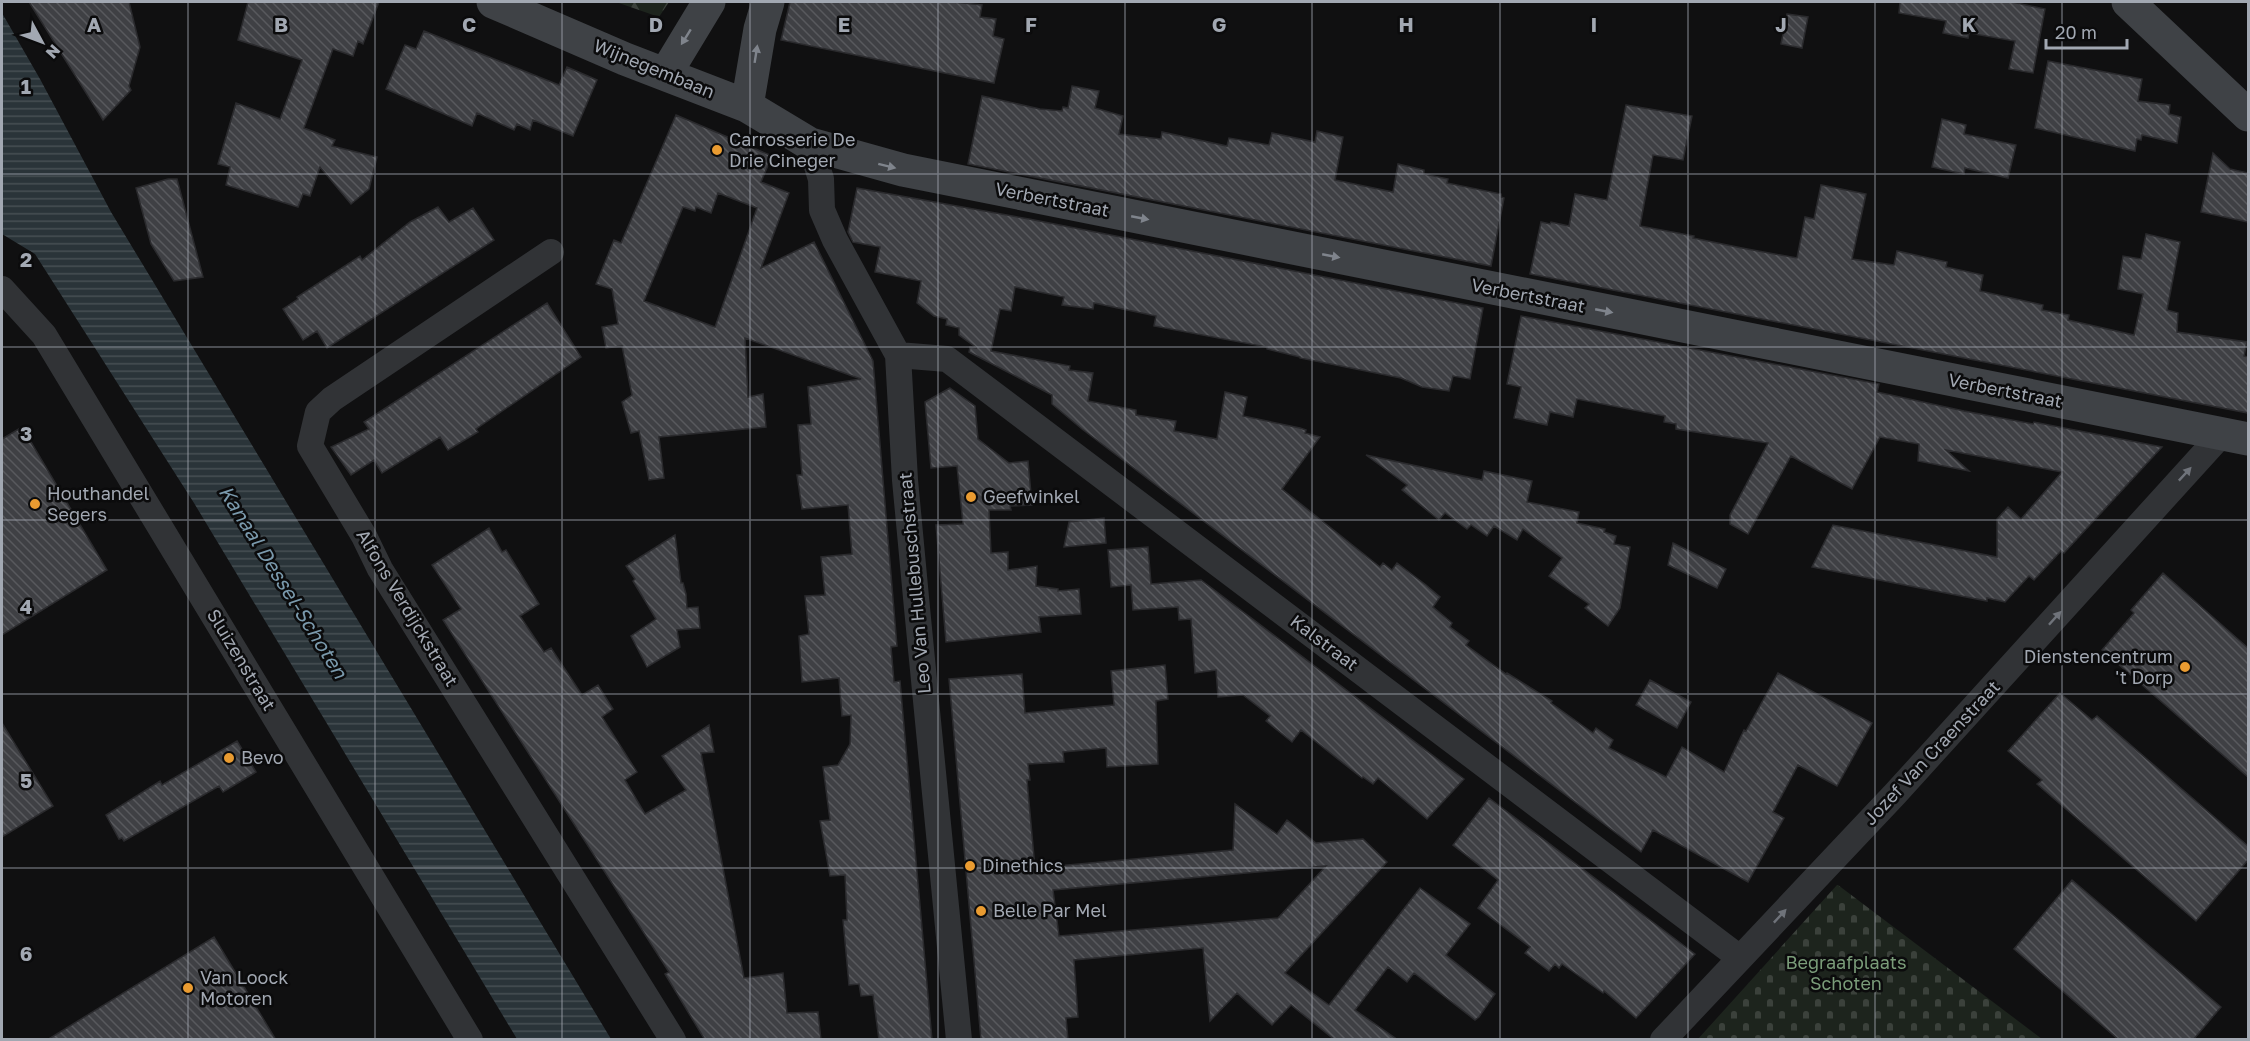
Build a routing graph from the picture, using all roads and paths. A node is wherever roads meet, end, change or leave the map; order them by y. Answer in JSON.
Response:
{"nodes":[{"id":1,"x":493,"y":2,"type":"edge"},
{"id":2,"x":709,"y":2,"type":"edge"},
{"id":3,"x":768,"y":2,"type":"edge"},
{"id":4,"x":2128,"y":2,"type":"edge"},
{"id":5,"x":666,"y":73,"type":"junction"},
{"id":6,"x":747,"y":106,"type":"junction"},
{"id":7,"x":2248,"y":115,"type":"edge"},
{"id":8,"x":810,"y":144,"type":"junction"},
{"id":9,"x":551,"y":252,"type":"dead end"},
{"id":10,"x":2,"y":289,"type":"edge"},
{"id":11,"x":898,"y":355,"type":"junction"},
{"id":12,"x":2235,"y":437,"type":"edge"},
{"id":13,"x":1740,"y":958,"type":"junction"},
{"id":14,"x":470,"y":1040,"type":"edge"},
{"id":15,"x":673,"y":1040,"type":"edge"},
{"id":16,"x":959,"y":1040,"type":"edge"},
{"id":17,"x":1663,"y":1040,"type":"edge"}],
"edges":[{"from":1,"to":5,"type":"street","name":"Wijnegembaan"},
{"from":2,"to":5,"type":"street","one_way":true},
{"from":6,"to":3,"type":"street","one_way":true},
{"from":4,"to":7,"type":"street"},
{"from":5,"to":6,"type":"street","name":"Wijnegembaan"},
{"from":6,"to":8,"type":"street","name":"Wijnegembaan"},
{"from":8,"to":11,"type":"street","name":"Leo Van Hullebuschstraat"},
{"from":8,"to":12,"type":"street","name":"Verbertstraat","one_way":true},
{"from":9,"to":15,"type":"street","name":"Alfons Verdijckstraat"},
{"from":10,"to":14,"type":"street","name":"Sluizenstraat"},
{"from":11,"to":13,"type":"street","name":"Kalstraat"},
{"from":11,"to":16,"type":"street","name":"Leo Van Hullebuschstraat"},
{"from":13,"to":12,"type":"street","name":"Jozef Van Craenstraat","one_way":true},
{"from":13,"to":17,"type":"street","name":"Jozef Van Craenstraat"}]}
